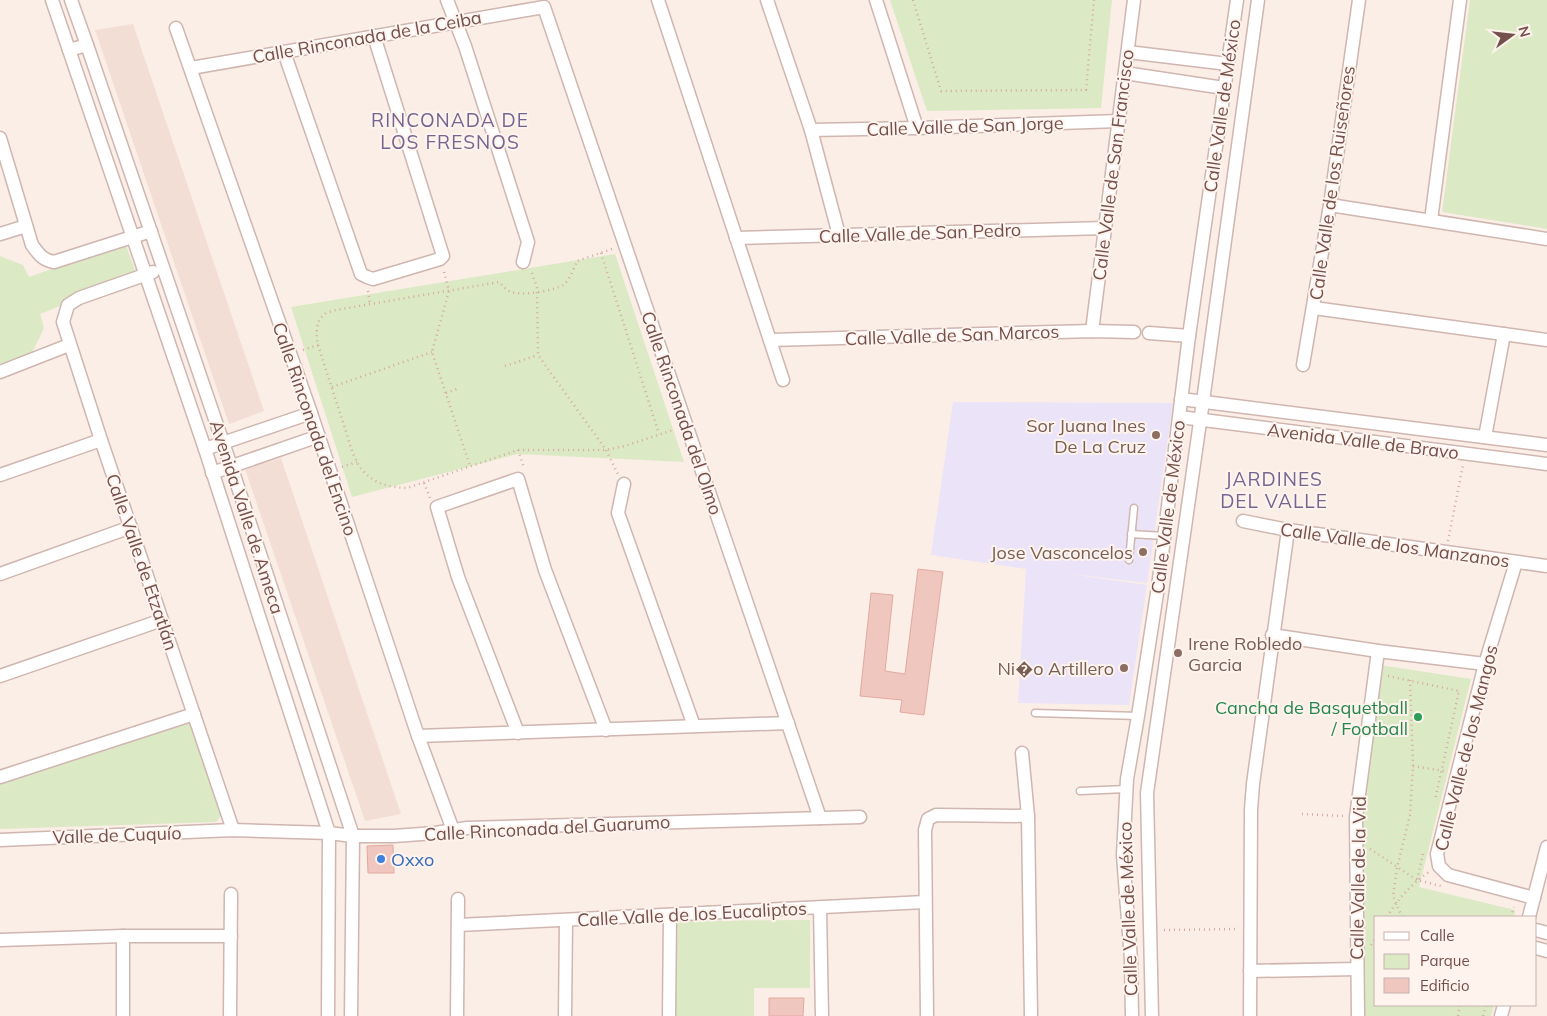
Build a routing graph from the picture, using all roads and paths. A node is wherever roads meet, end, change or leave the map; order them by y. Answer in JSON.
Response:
{"nodes":[{"id":1,"x":52,"y":0,"type":"edge"},
{"id":2,"x":71,"y":0,"type":"edge"},
{"id":3,"x":447,"y":0,"type":"edge"},
{"id":4,"x":658,"y":0,"type":"edge"},
{"id":5,"x":768,"y":0,"type":"edge"},
{"id":6,"x":876,"y":0,"type":"edge"},
{"id":7,"x":913,"y":0,"type":"edge"},
{"id":8,"x":1094,"y":0,"type":"edge"},
{"id":9,"x":1134,"y":0,"type":"edge"},
{"id":10,"x":1237,"y":0,"type":"edge"},
{"id":11,"x":1258,"y":0,"type":"edge"},
{"id":12,"x":1359,"y":0,"type":"edge"},
{"id":13,"x":1460,"y":0,"type":"edge"},
{"id":14,"x":544,"y":7,"type":"joint"},
{"id":15,"x":455,"y":22,"type":"junction"},
{"id":16,"x":176,"y":28,"type":"dead end"},
{"id":17,"x":374,"y":36,"type":"junction"},
{"id":18,"x":87,"y":45,"type":"junction"},
{"id":19,"x":1231,"y":46,"type":"junction"},
{"id":20,"x":1251,"y":49,"type":"junction"},
{"id":21,"x":69,"y":50,"type":"junction"},
{"id":22,"x":284,"y":52,"type":"junction"},
{"id":23,"x":1128,"y":52,"type":"junction"},
{"id":24,"x":1228,"y":64,"type":"junction"},
{"id":25,"x":191,"y":68,"type":"junction"},
{"id":26,"x":1125,"y":73,"type":"junction"},
{"id":27,"x":1224,"y":88,"type":"junction"},
{"id":28,"x":1119,"y":121,"type":"junction"},
{"id":29,"x":917,"y":128,"type":"junction"},
{"id":30,"x":811,"y":130,"type":"junction"},
{"id":31,"x":0,"y":138,"type":"edge"},
{"id":32,"x":1330,"y":205,"type":"junction"},
{"id":33,"x":1431,"y":220,"type":"junction"},
{"id":34,"x":26,"y":226,"type":"junction"},
{"id":35,"x":1105,"y":228,"type":"junction"},
{"id":36,"x":150,"y":231,"type":"junction"},
{"id":37,"x":0,"y":234,"type":"edge"},
{"id":38,"x":839,"y":234,"type":"junction"},
{"id":39,"x":132,"y":236,"type":"junction"},
{"id":40,"x":736,"y":238,"type":"junction"},
{"id":41,"x":1547,"y":239,"type":"edge"},
{"id":42,"x":625,"y":245,"type":"junction"},
{"id":43,"x":601,"y":253,"type":"junction"},
{"id":44,"x":440,"y":259,"type":"junction"},
{"id":45,"x":523,"y":262,"type":"joint"},
{"id":46,"x":163,"y":268,"type":"junction"},
{"id":47,"x":145,"y":275,"type":"junction"},
{"id":48,"x":450,"y":291,"type":"junction"},
{"id":49,"x":537,"y":292,"type":"junction"},
{"id":50,"x":1314,"y":308,"type":"junction"},
{"id":51,"x":1092,"y":331,"type":"junction"},
{"id":52,"x":1134,"y":332,"type":"dead end"},
{"id":53,"x":1149,"y":333,"type":"dead end"},
{"id":54,"x":1504,"y":334,"type":"junction"},
{"id":55,"x":1189,"y":336,"type":"junction"},
{"id":56,"x":770,"y":340,"type":"junction"},
{"id":57,"x":1547,"y":340,"type":"edge"},
{"id":58,"x":70,"y":345,"type":"junction"},
{"id":59,"x":432,"y":352,"type":"junction"},
{"id":60,"x":538,"y":355,"type":"junction"},
{"id":61,"x":1303,"y":365,"type":"dead end"},
{"id":62,"x":505,"y":366,"type":"dead end"},
{"id":63,"x":0,"y":372,"type":"edge"},
{"id":64,"x":783,"y":380,"type":"dead end"},
{"id":65,"x":332,"y":387,"type":"junction"},
{"id":66,"x":457,"y":389,"type":"dead end"},
{"id":67,"x":446,"y":393,"type":"junction"},
{"id":68,"x":1181,"y":399,"type":"junction"},
{"id":69,"x":1203,"y":401,"type":"junction"},
{"id":70,"x":311,"y":413,"type":"junction"},
{"id":71,"x":1180,"y":417,"type":"junction"},
{"id":72,"x":1200,"y":420,"type":"junction"},
{"id":73,"x":687,"y":426,"type":"junction"},
{"id":74,"x":659,"y":434,"type":"junction"},
{"id":75,"x":319,"y":436,"type":"junction"},
{"id":76,"x":1485,"y":437,"type":"junction"},
{"id":77,"x":101,"y":440,"type":"junction"},
{"id":78,"x":223,"y":443,"type":"junction"},
{"id":79,"x":1547,"y":445,"type":"edge"},
{"id":80,"x":205,"y":449,"type":"junction"},
{"id":81,"x":606,"y":450,"type":"junction"},
{"id":82,"x":1465,"y":453,"type":"junction"},
{"id":83,"x":1547,"y":464,"type":"edge"},
{"id":84,"x":231,"y":466,"type":"junction"},
{"id":85,"x":470,"y":466,"type":"junction"},
{"id":86,"x":212,"y":473,"type":"junction"},
{"id":87,"x":0,"y":475,"type":"edge"},
{"id":88,"x":624,"y":484,"type":"joint"},
{"id":89,"x":1134,"y":508,"type":"dead end"},
{"id":90,"x":1243,"y":521,"type":"dead end"},
{"id":91,"x":131,"y":527,"type":"junction"},
{"id":92,"x":1288,"y":530,"type":"junction"},
{"id":93,"x":1131,"y":534,"type":"junction"},
{"id":94,"x":1164,"y":536,"type":"junction"},
{"id":95,"x":1446,"y":552,"type":"junction"},
{"id":96,"x":1129,"y":560,"type":"dead end"},
{"id":97,"x":1516,"y":562,"type":"junction"},
{"id":98,"x":1547,"y":566,"type":"edge"},
{"id":99,"x":0,"y":574,"type":"edge"},
{"id":100,"x":162,"y":620,"type":"junction"},
{"id":101,"x":1272,"y":635,"type":"junction"},
{"id":102,"x":1378,"y":651,"type":"junction"},
{"id":103,"x":1485,"y":664,"type":"junction"},
{"id":104,"x":1385,"y":675,"type":"dead end"},
{"id":105,"x":0,"y":676,"type":"edge"},
{"id":106,"x":1410,"y":680,"type":"junction"},
{"id":107,"x":1035,"y":713,"type":"dead end"},
{"id":108,"x":194,"y":714,"type":"junction"},
{"id":109,"x":1138,"y":716,"type":"junction"},
{"id":110,"x":788,"y":723,"type":"junction"},
{"id":111,"x":694,"y":726,"type":"junction"},
{"id":112,"x":606,"y":730,"type":"junction"},
{"id":113,"x":518,"y":733,"type":"junction"},
{"id":114,"x":418,"y":736,"type":"junction"},
{"id":115,"x":1022,"y":753,"type":"dead end"},
{"id":116,"x":1413,"y":766,"type":"junction"},
{"id":117,"x":1442,"y":770,"type":"junction"},
{"id":118,"x":1458,"y":773,"type":"junction"},
{"id":119,"x":0,"y":777,"type":"edge"},
{"id":120,"x":1126,"y":789,"type":"junction"},
{"id":121,"x":1080,"y":791,"type":"dead end"},
{"id":122,"x":1434,"y":807,"type":"dead end"},
{"id":123,"x":1302,"y":814,"type":"dead end"},
{"id":124,"x":1028,"y":816,"type":"junction"},
{"id":125,"x":860,"y":817,"type":"dead end"},
{"id":126,"x":1356,"y":817,"type":"junction"},
{"id":127,"x":820,"y":818,"type":"junction"},
{"id":128,"x":233,"y":830,"type":"junction"},
{"id":129,"x":453,"y":830,"type":"junction"},
{"id":130,"x":329,"y":833,"type":"junction"},
{"id":131,"x":353,"y":836,"type":"junction"},
{"id":132,"x":0,"y":840,"type":"edge"},
{"id":133,"x":1547,"y":848,"type":"edge"},
{"id":134,"x":1423,"y":853,"type":"dead end"},
{"id":135,"x":1369,"y":858,"type":"dead end"},
{"id":136,"x":1439,"y":866,"type":"junction"},
{"id":137,"x":1397,"y":868,"type":"junction"},
{"id":138,"x":1417,"y":880,"type":"junction"},
{"id":139,"x":1443,"y":887,"type":"dead end"},
{"id":140,"x":231,"y":894,"type":"dead end"},
{"id":141,"x":1534,"y":898,"type":"junction"},
{"id":142,"x":458,"y":899,"type":"dead end"},
{"id":143,"x":925,"y":902,"type":"junction"},
{"id":144,"x":1396,"y":903,"type":"junction"},
{"id":145,"x":1514,"y":905,"type":"dead end"},
{"id":146,"x":820,"y":908,"type":"junction"},
{"id":147,"x":670,"y":915,"type":"junction"},
{"id":148,"x":1388,"y":916,"type":"edge"},
{"id":149,"x":1402,"y":916,"type":"edge"},
{"id":150,"x":1511,"y":916,"type":"edge"},
{"id":151,"x":1529,"y":916,"type":"edge"},
{"id":152,"x":566,"y":920,"type":"junction"},
{"id":153,"x":458,"y":925,"type":"junction"},
{"id":154,"x":1250,"y":929,"type":"junction"},
{"id":155,"x":1151,"y":930,"type":"junction"},
{"id":156,"x":123,"y":936,"type":"junction"},
{"id":157,"x":231,"y":936,"type":"junction"},
{"id":158,"x":1370,"y":938,"type":"dead end"},
{"id":159,"x":0,"y":940,"type":"edge"},
{"id":160,"x":1370,"y":948,"type":"dead end"},
{"id":161,"x":1151,"y":959,"type":"junction"},
{"id":162,"x":1131,"y":960,"type":"junction"},
{"id":163,"x":1357,"y":969,"type":"junction"},
{"id":164,"x":1250,"y":971,"type":"junction"},
{"id":165,"x":123,"y":1016,"type":"edge"},
{"id":166,"x":230,"y":1016,"type":"edge"},
{"id":167,"x":328,"y":1016,"type":"edge"},
{"id":168,"x":351,"y":1016,"type":"edge"},
{"id":169,"x":457,"y":1016,"type":"edge"},
{"id":170,"x":565,"y":1016,"type":"edge"},
{"id":171,"x":669,"y":1016,"type":"edge"},
{"id":172,"x":822,"y":1016,"type":"edge"},
{"id":173,"x":927,"y":1016,"type":"edge"},
{"id":174,"x":1031,"y":1016,"type":"edge"},
{"id":175,"x":1132,"y":1016,"type":"edge"},
{"id":176,"x":1152,"y":1016,"type":"edge"},
{"id":177,"x":1250,"y":1016,"type":"edge"},
{"id":178,"x":1358,"y":1016,"type":"edge"}],
"edges":[{"from":1,"to":21,"type":"street","name":"Avenida Valle de Ameca"},
{"from":2,"to":18,"type":"street","name":"Avenida Valle de Ameca"},
{"from":3,"to":15,"type":"street"},
{"from":4,"to":40,"type":"street"},
{"from":5,"to":30,"type":"street"},
{"from":6,"to":29,"type":"street"},
{"from":7,"to":8,"type":"path"},
{"from":9,"to":23,"type":"street","name":"Calle Valle de San Francisco"},
{"from":10,"to":19,"type":"street","name":"Calle Valle de México"},
{"from":11,"to":20,"type":"street","name":"Calle Valle de México"},
{"from":12,"to":32,"type":"street","name":"Calle Valle de los Ruiseñores"},
{"from":13,"to":33,"type":"street"},
{"from":14,"to":15,"type":"street","name":"Calle Rinconada de la Ceiba"},
{"from":14,"to":42,"type":"street","name":"Calle Rinconada del Olmo"},
{"from":15,"to":17,"type":"street","name":"Calle Rinconada de la Ceiba"},
{"from":15,"to":45,"type":"street"},
{"from":16,"to":25,"type":"street","name":"Calle Rinconada del Encino"},
{"from":17,"to":22,"type":"street","name":"Calle Rinconada de la Ceiba"},
{"from":17,"to":44,"type":"street"},
{"from":18,"to":21,"type":"street"},
{"from":18,"to":36,"type":"street","name":"Avenida Valle de Ameca"},
{"from":19,"to":20,"type":"street"},
{"from":19,"to":24,"type":"street","name":"Calle Valle de México"},
{"from":20,"to":69,"type":"street","name":"Calle Valle de México"},
{"from":21,"to":39,"type":"street","name":"Avenida Valle de Ameca"},
{"from":22,"to":25,"type":"street","name":"Calle Rinconada de la Ceiba"},
{"from":22,"to":44,"type":"street"},
{"from":23,"to":24,"type":"street"},
{"from":23,"to":26,"type":"street","name":"Calle Valle de San Francisco"},
{"from":24,"to":27,"type":"street","name":"Calle Valle de México"},
{"from":25,"to":70,"type":"street","name":"Calle Rinconada del Encino"},
{"from":26,"to":27,"type":"street"},
{"from":26,"to":28,"type":"street","name":"Calle Valle de San Francisco"},
{"from":27,"to":55,"type":"street","name":"Calle Valle de México"},
{"from":28,"to":29,"type":"street","name":"Calle Valle de San Jorge"},
{"from":28,"to":35,"type":"street","name":"Calle Valle de San Francisco"},
{"from":29,"to":30,"type":"street","name":"Calle Valle de San Jorge"},
{"from":30,"to":38,"type":"street"},
{"from":31,"to":34,"type":"street"},
{"from":32,"to":33,"type":"street"},
{"from":32,"to":50,"type":"street","name":"Calle Valle de los Ruiseñores"},
{"from":33,"to":41,"type":"street"},
{"from":34,"to":37,"type":"street"},
{"from":34,"to":39,"type":"street"},
{"from":35,"to":38,"type":"street","name":"Calle Valle de San Pedro"},
{"from":35,"to":51,"type":"street","name":"Calle Valle de San Francisco"},
{"from":36,"to":39,"type":"street"},
{"from":36,"to":46,"type":"street","name":"Avenida Valle de Ameca"},
{"from":38,"to":40,"type":"street","name":"Calle Valle de San Pedro"},
{"from":39,"to":47,"type":"street","name":"Avenida Valle de Ameca"},
{"from":40,"to":56,"type":"street"},
{"from":42,"to":43,"type":"path"},
{"from":42,"to":73,"type":"street","name":"Calle Rinconada del Olmo"},
{"from":43,"to":49,"type":"path"},
{"from":43,"to":74,"type":"path"},
{"from":44,"to":48,"type":"path"},
{"from":45,"to":49,"type":"path"},
{"from":46,"to":47,"type":"street"},
{"from":46,"to":78,"type":"street","name":"Avenida Valle de Ameca"},
{"from":47,"to":58,"type":"street","name":"Calle Valle de Etzatlán"},
{"from":47,"to":80,"type":"street","name":"Avenida Valle de Ameca"},
{"from":48,"to":49,"type":"path"},
{"from":48,"to":59,"type":"path"},
{"from":48,"to":65,"type":"path"},
{"from":49,"to":60,"type":"path"},
{"from":50,"to":54,"type":"street"},
{"from":50,"to":61,"type":"street","name":"Calle Valle de los Ruiseñores"},
{"from":51,"to":52,"type":"street","name":"Calle Valle de San Marcos"},
{"from":51,"to":56,"type":"street","name":"Calle Valle de San Marcos"},
{"from":53,"to":55,"type":"street"},
{"from":54,"to":57,"type":"street"},
{"from":54,"to":76,"type":"street"},
{"from":55,"to":68,"type":"street","name":"Calle Valle de México"},
{"from":56,"to":64,"type":"street"},
{"from":58,"to":63,"type":"street"},
{"from":58,"to":77,"type":"street","name":"Calle Valle de Etzatlán"},
{"from":59,"to":65,"type":"path"},
{"from":59,"to":67,"type":"path"},
{"from":60,"to":62,"type":"path"},
{"from":60,"to":81,"type":"path"},
{"from":65,"to":85,"type":"path"},
{"from":66,"to":67,"type":"path"},
{"from":67,"to":85,"type":"path"},
{"from":68,"to":69,"type":"street","name":"Avenida Valle de Bravo"},
{"from":68,"to":71,"type":"street","name":"Calle Valle de México"},
{"from":69,"to":72,"type":"street","name":"Calle Valle de México"},
{"from":69,"to":76,"type":"street","name":"Avenida Valle de Bravo"},
{"from":70,"to":75,"type":"street","name":"Calle Rinconada del Encino"},
{"from":70,"to":78,"type":"street"},
{"from":71,"to":72,"type":"street","name":"Avenida Valle de Bravo"},
{"from":71,"to":94,"type":"street","name":"Calle Valle de México"},
{"from":72,"to":82,"type":"street","name":"Avenida Valle de Bravo"},
{"from":72,"to":155,"type":"street","name":"Calle Valle de México"},
{"from":73,"to":74,"type":"path"},
{"from":73,"to":110,"type":"street","name":"Calle Rinconada del Olmo"},
{"from":74,"to":81,"type":"path"},
{"from":75,"to":84,"type":"street"},
{"from":75,"to":114,"type":"street","name":"Calle Rinconada del Encino"},
{"from":76,"to":79,"type":"street","name":"Avenida Valle de Bravo"},
{"from":77,"to":87,"type":"street"},
{"from":77,"to":91,"type":"street","name":"Calle Valle de Etzatlán"},
{"from":78,"to":80,"type":"street"},
{"from":78,"to":84,"type":"street","name":"Avenida Valle de Ameca"},
{"from":80,"to":86,"type":"street","name":"Avenida Valle de Ameca"},
{"from":81,"to":85,"type":"path"},
{"from":81,"to":88,"type":"path"},
{"from":82,"to":83,"type":"street","name":"Avenida Valle de Bravo"},
{"from":82,"to":95,"type":"path"},
{"from":84,"to":86,"type":"street"},
{"from":84,"to":131,"type":"street","name":"Avenida Valle de Ameca"},
{"from":86,"to":130,"type":"street","name":"Avenida Valle de Ameca"},
{"from":88,"to":111,"type":"street"},
{"from":89,"to":93,"type":"lane"},
{"from":90,"to":92,"type":"street","name":"Calle Valle de los Manzanos"},
{"from":91,"to":99,"type":"street"},
{"from":91,"to":100,"type":"street","name":"Calle Valle de Etzatlán"},
{"from":92,"to":95,"type":"street","name":"Calle Valle de los Manzanos"},
{"from":92,"to":101,"type":"street"},
{"from":93,"to":94,"type":"lane"},
{"from":93,"to":96,"type":"lane"},
{"from":94,"to":109,"type":"street","name":"Calle Valle de México"},
{"from":95,"to":97,"type":"street","name":"Calle Valle de los Manzanos"},
{"from":97,"to":98,"type":"street","name":"Calle Valle de los Manzanos"},
{"from":97,"to":103,"type":"street","name":"Calle Valle de los Mangos"},
{"from":100,"to":105,"type":"street"},
{"from":100,"to":108,"type":"street","name":"Calle Valle de Etzatlán"},
{"from":101,"to":102,"type":"street"},
{"from":101,"to":154,"type":"street"},
{"from":102,"to":103,"type":"street"},
{"from":102,"to":126,"type":"street","name":"Calle Valle de la Vid"},
{"from":103,"to":118,"type":"street","name":"Calle Valle de los Mangos"},
{"from":104,"to":106,"type":"path"},
{"from":106,"to":116,"type":"path"},
{"from":106,"to":117,"type":"path"},
{"from":107,"to":109,"type":"lane"},
{"from":108,"to":119,"type":"street"},
{"from":108,"to":128,"type":"street","name":"Calle Valle de Etzatlán"},
{"from":109,"to":120,"type":"street","name":"Calle Valle de México"},
{"from":110,"to":111,"type":"street"},
{"from":110,"to":127,"type":"street","name":"Calle Rinconada del Olmo"},
{"from":111,"to":112,"type":"street"},
{"from":112,"to":113,"type":"street"},
{"from":112,"to":113,"type":"street"},
{"from":113,"to":114,"type":"street"},
{"from":114,"to":129,"type":"street","name":"Calle Rinconada del Encino"},
{"from":115,"to":124,"type":"street"},
{"from":116,"to":117,"type":"path"},
{"from":116,"to":137,"type":"path"},
{"from":117,"to":118,"type":"path"},
{"from":117,"to":122,"type":"path"},
{"from":118,"to":136,"type":"street","name":"Calle Valle de los Mangos"},
{"from":120,"to":121,"type":"lane"},
{"from":120,"to":162,"type":"street","name":"Calle Valle de México"},
{"from":123,"to":126,"type":"path"},
{"from":124,"to":143,"type":"street"},
{"from":124,"to":174,"type":"street"},
{"from":125,"to":127,"type":"street","name":"Calle Rinconada del Guarumo"},
{"from":126,"to":163,"type":"street","name":"Calle Valle de la Vid"},
{"from":127,"to":129,"type":"street","name":"Calle Rinconada del Guarumo"},
{"from":128,"to":130,"type":"street","name":"Calle Rinconada del Guarumo"},
{"from":128,"to":132,"type":"street","name":"Valle de Cuquío"},
{"from":129,"to":131,"type":"street","name":"Calle Rinconada del Guarumo"},
{"from":130,"to":131,"type":"street","name":"Calle Rinconada del Guarumo"},
{"from":130,"to":167,"type":"street","name":"Avenida Valle de Ameca"},
{"from":131,"to":168,"type":"street","name":"Avenida Valle de Ameca"},
{"from":133,"to":141,"type":"street"},
{"from":134,"to":138,"type":"path"},
{"from":135,"to":137,"type":"path"},
{"from":136,"to":138,"type":"path"},
{"from":136,"to":141,"type":"street","name":"Calle Valle de los Mangos"},
{"from":137,"to":138,"type":"path"},
{"from":137,"to":144,"type":"path"},
{"from":138,"to":139,"type":"path"},
{"from":138,"to":144,"type":"path"},
{"from":140,"to":157,"type":"street"},
{"from":141,"to":151,"type":"street"},
{"from":142,"to":153,"type":"street"},
{"from":143,"to":146,"type":"street","name":"Calle Valle de los Eucaliptos"},
{"from":143,"to":173,"type":"street"},
{"from":144,"to":148,"type":"path"},
{"from":144,"to":149,"type":"path"},
{"from":145,"to":150,"type":"path"},
{"from":146,"to":147,"type":"street","name":"Calle Valle de los Eucaliptos"},
{"from":146,"to":172,"type":"street"},
{"from":147,"to":152,"type":"street","name":"Calle Valle de los Eucaliptos"},
{"from":147,"to":171,"type":"street"},
{"from":152,"to":153,"type":"street","name":"Calle Valle de los Eucaliptos"},
{"from":152,"to":170,"type":"street"},
{"from":153,"to":169,"type":"street"},
{"from":154,"to":155,"type":"path"},
{"from":154,"to":164,"type":"street"},
{"from":155,"to":161,"type":"street","name":"Calle Valle de México"},
{"from":156,"to":157,"type":"street"},
{"from":156,"to":159,"type":"street"},
{"from":156,"to":165,"type":"street"},
{"from":157,"to":166,"type":"street"},
{"from":158,"to":160,"type":"path"},
{"from":161,"to":162,"type":"street"},
{"from":161,"to":176,"type":"street","name":"Calle Valle de México"},
{"from":162,"to":175,"type":"street","name":"Calle Valle de México"},
{"from":163,"to":164,"type":"street"},
{"from":163,"to":178,"type":"street","name":"Calle Valle de la Vid"},
{"from":164,"to":177,"type":"street"}]}
